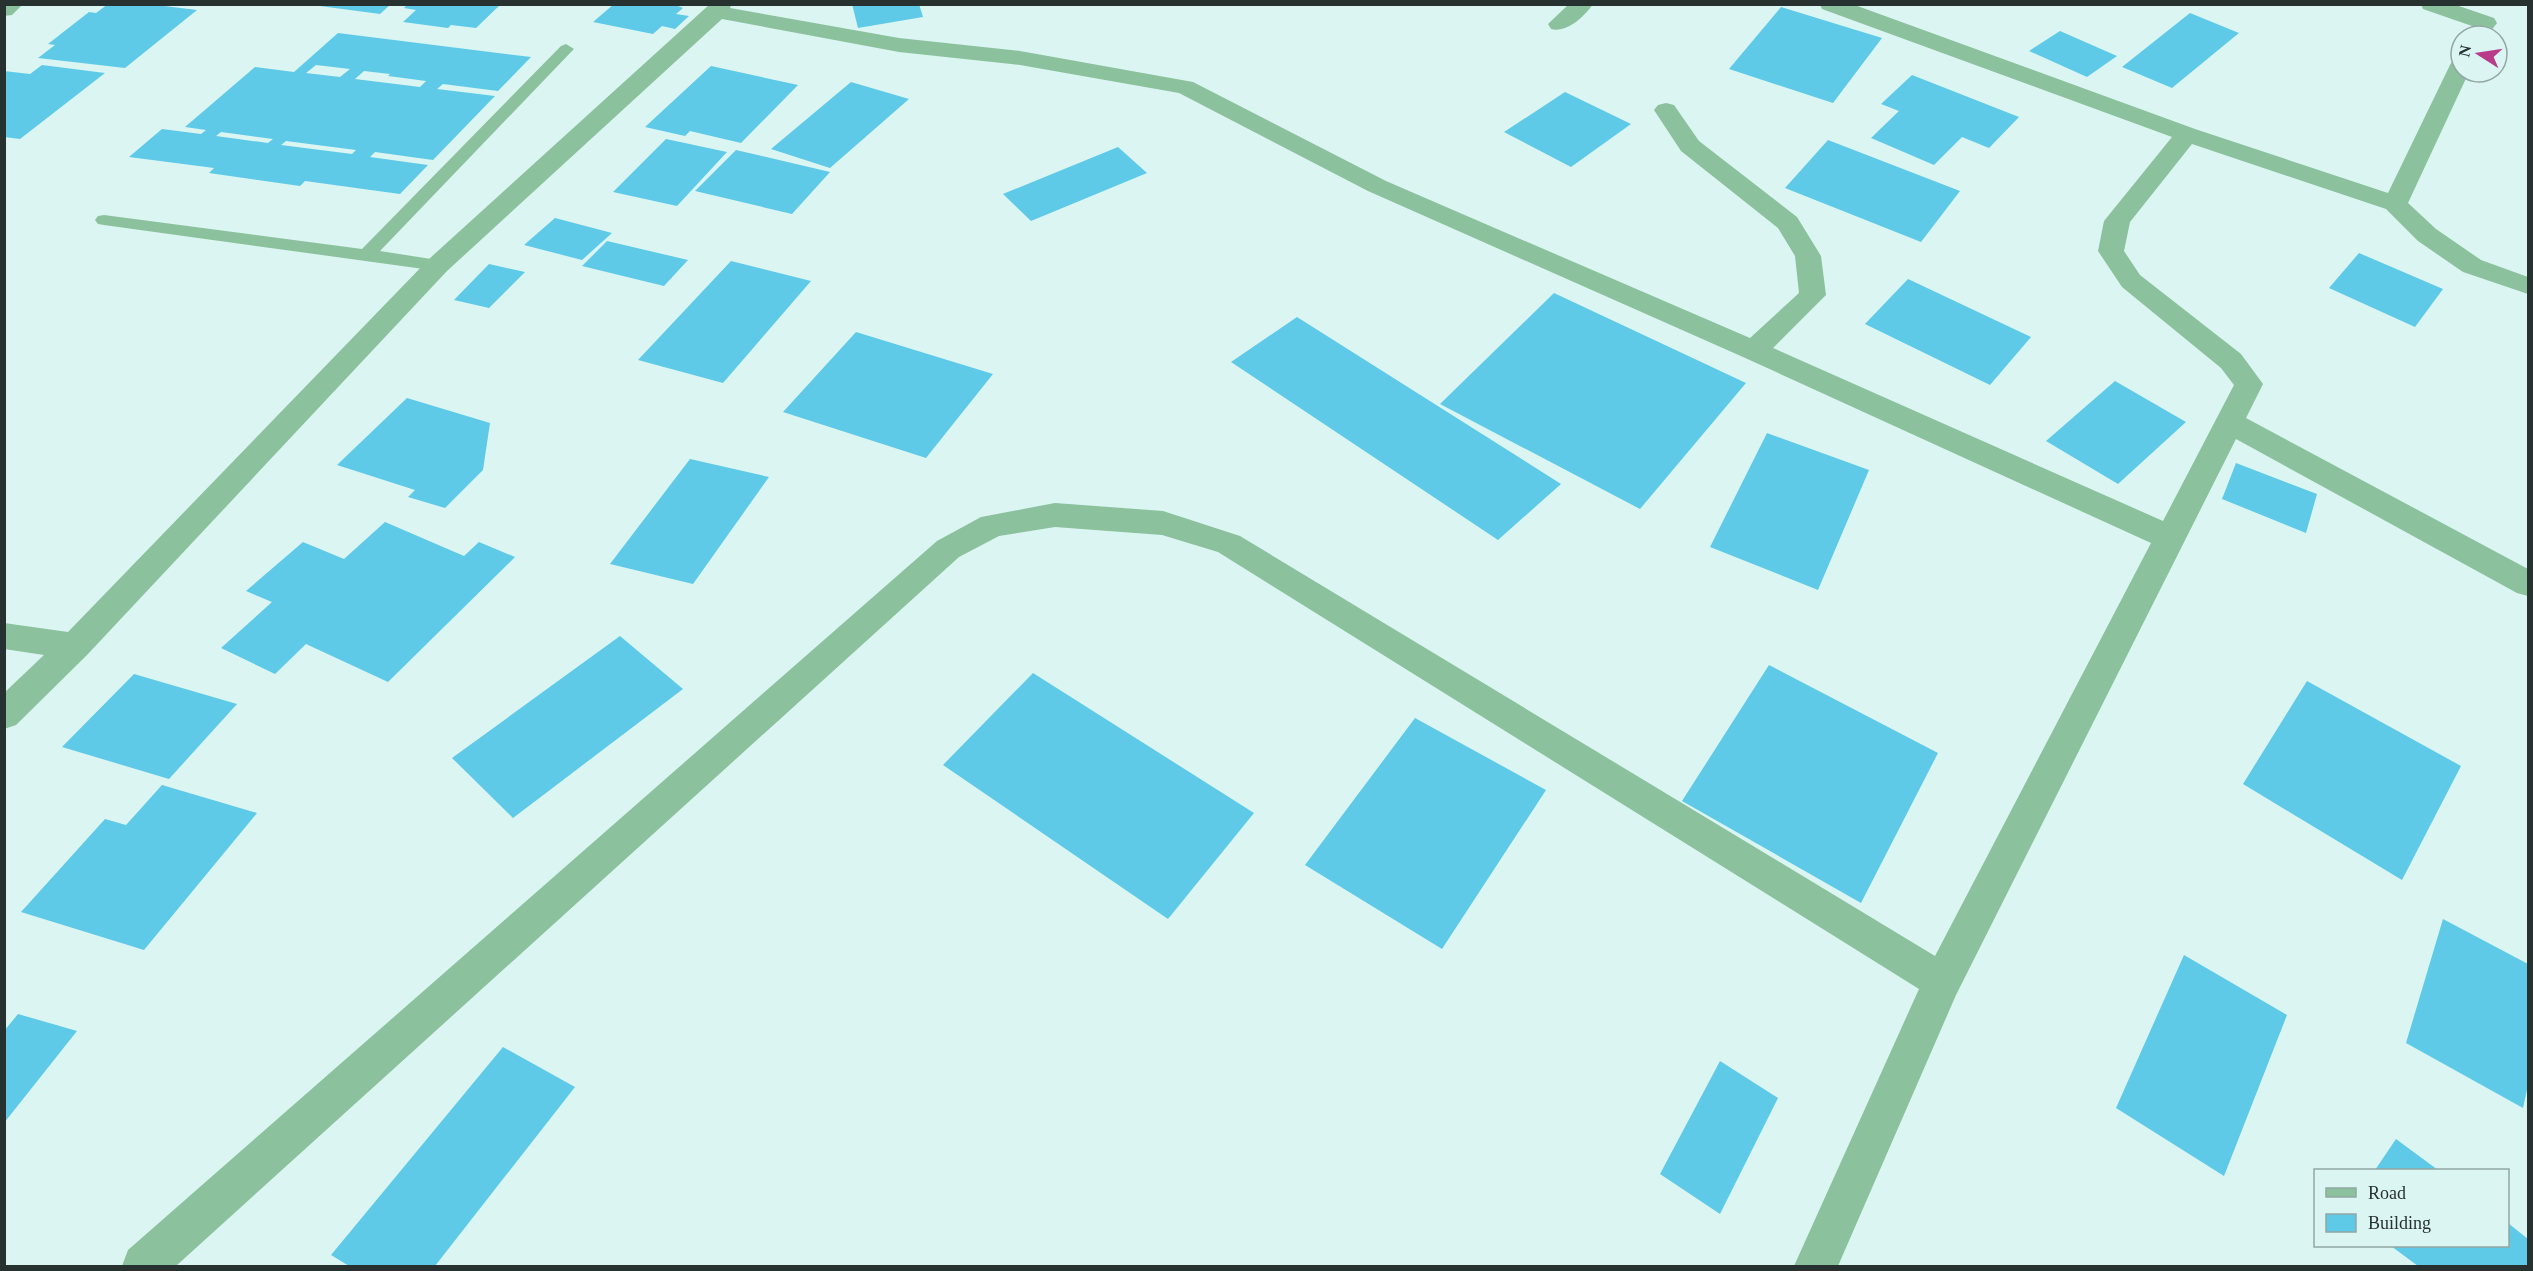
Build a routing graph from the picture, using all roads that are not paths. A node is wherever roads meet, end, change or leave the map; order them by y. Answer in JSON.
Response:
{"nodes":[{"id":1,"x":13,"y":4,"type":"edge"},
{"id":2,"x":1583,"y":4,"type":"edge"},
{"id":3,"x":1830,"y":4,"type":"edge"},
{"id":4,"x":2431,"y":4,"type":"edge"},
{"id":5,"x":719,"y":8,"type":"edge"},
{"id":6,"x":4,"y":10,"type":"edge"},
{"id":7,"x":2485,"y":21,"type":"edge"},
{"id":8,"x":1559,"y":24,"type":"dead end"},
{"id":9,"x":566,"y":49,"type":"dead end"},
{"id":10,"x":2452,"y":84,"type":"edge"},
{"id":11,"x":1666,"y":110,"type":"dead end"},
{"id":12,"x":2187,"y":134,"type":"junction"},
{"id":13,"x":2395,"y":204,"type":"junction"},
{"id":14,"x":104,"y":220,"type":"dead end"},
{"id":15,"x":365,"y":256,"type":"junction"},
{"id":16,"x":438,"y":264,"type":"junction"},
{"id":17,"x":2529,"y":286,"type":"edge"},
{"id":18,"x":1753,"y":350,"type":"junction"},
{"id":19,"x":2229,"y":422,"type":"junction"},
{"id":20,"x":2170,"y":538,"type":"junction"},
{"id":21,"x":2529,"y":584,"type":"edge"},
{"id":22,"x":4,"y":636,"type":"edge"},
{"id":23,"x":75,"y":646,"type":"junction"},
{"id":24,"x":4,"y":715,"type":"edge"},
{"id":25,"x":1942,"y":982,"type":"junction"},
{"id":26,"x":144,"y":1266,"type":"edge"},
{"id":27,"x":1816,"y":1266,"type":"edge"}],
"edges":[{"from":1,"to":6,"type":"street"},
{"from":2,"to":8,"type":"street"},
{"from":3,"to":12,"type":"street"},
{"from":4,"to":7,"type":"street"},
{"from":5,"to":16,"type":"street"},
{"from":5,"to":18,"type":"street"},
{"from":9,"to":15,"type":"lane"},
{"from":10,"to":13,"type":"street"},
{"from":11,"to":18,"type":"street"},
{"from":12,"to":13,"type":"street"},
{"from":12,"to":19,"type":"street"},
{"from":13,"to":17,"type":"street"},
{"from":14,"to":15,"type":"lane"},
{"from":15,"to":16,"type":"lane"},
{"from":16,"to":23,"type":"street"},
{"from":18,"to":20,"type":"street"},
{"from":19,"to":20,"type":"street"},
{"from":19,"to":21,"type":"street"},
{"from":20,"to":25,"type":"street"},
{"from":22,"to":23,"type":"street"},
{"from":23,"to":24,"type":"street"},
{"from":25,"to":26,"type":"street"},
{"from":25,"to":27,"type":"street"}]}
